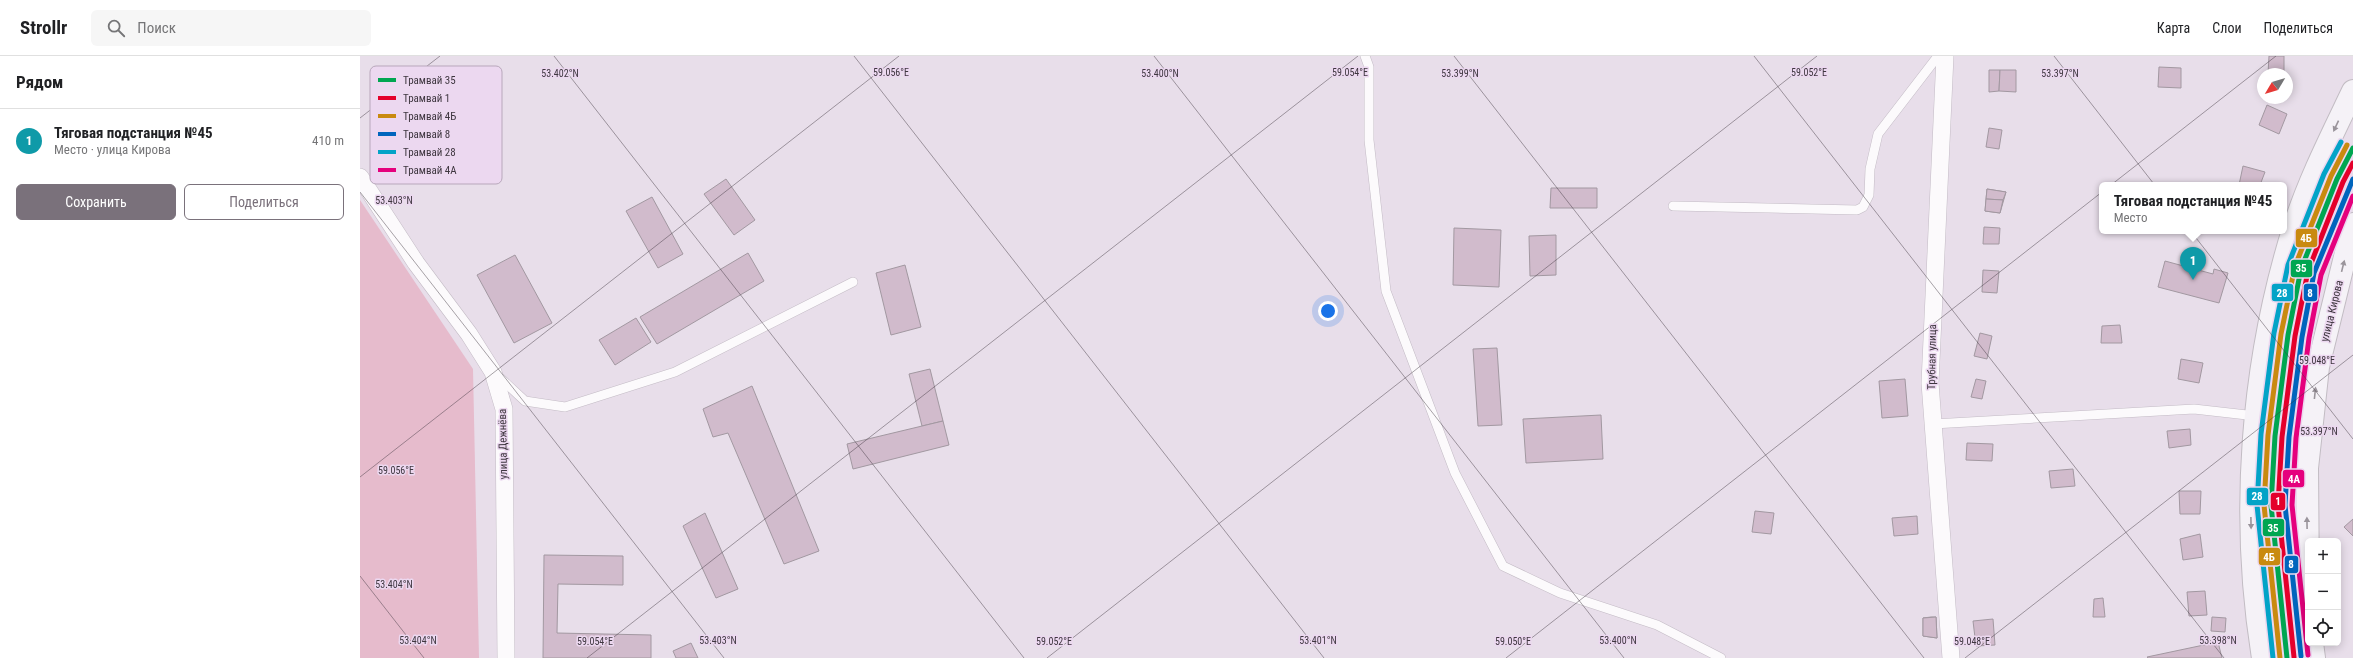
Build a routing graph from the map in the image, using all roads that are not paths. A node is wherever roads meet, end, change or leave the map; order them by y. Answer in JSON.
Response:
{"nodes":[{"id":1,"x":1365,"y":56,"type":"edge"},
{"id":2,"x":1938,"y":56,"type":"edge"},
{"id":3,"x":1945,"y":56,"type":"edge"},
{"id":4,"x":2353,"y":91,"type":"edge"},
{"id":5,"x":360,"y":177,"type":"edge"},
{"id":6,"x":1673,"y":206,"type":"dead end"},
{"id":7,"x":2353,"y":224,"type":"edge"},
{"id":8,"x":854,"y":282,"type":"dead end"},
{"id":9,"x":493,"y":372,"type":"junction"},
{"id":10,"x":2256,"y":416,"type":"junction"},
{"id":11,"x":1933,"y":424,"type":"junction"},
{"id":12,"x":2308,"y":574,"type":"edge"},
{"id":13,"x":2312,"y":646,"type":"edge"},
{"id":14,"x":506,"y":658,"type":"edge"},
{"id":15,"x":1721,"y":658,"type":"edge"},
{"id":16,"x":1951,"y":658,"type":"edge"},
{"id":17,"x":2263,"y":658,"type":"edge"},
{"id":18,"x":2314,"y":658,"type":"edge"}],
"edges":[{"from":1,"to":15,"type":"lane"},
{"from":2,"to":6,"type":"lane"},
{"from":3,"to":11,"type":"street","name":"Трубная улица"},
{"from":4,"to":10,"type":"main road","one_way":true},
{"from":5,"to":9,"type":"street","name":"улица Дежнёва"},
{"from":12,"to":7,"type":"main road","name":"улица Кирова","one_way":true},
{"from":8,"to":9,"type":"lane"},
{"from":9,"to":14,"type":"street","name":"улица Дежнёва"},
{"from":10,"to":11,"type":"lane"},
{"from":10,"to":17,"type":"main road","one_way":true},
{"from":11,"to":16,"type":"street","name":"Трубная улица"},
{"from":13,"to":18,"type":"main road"}]}
